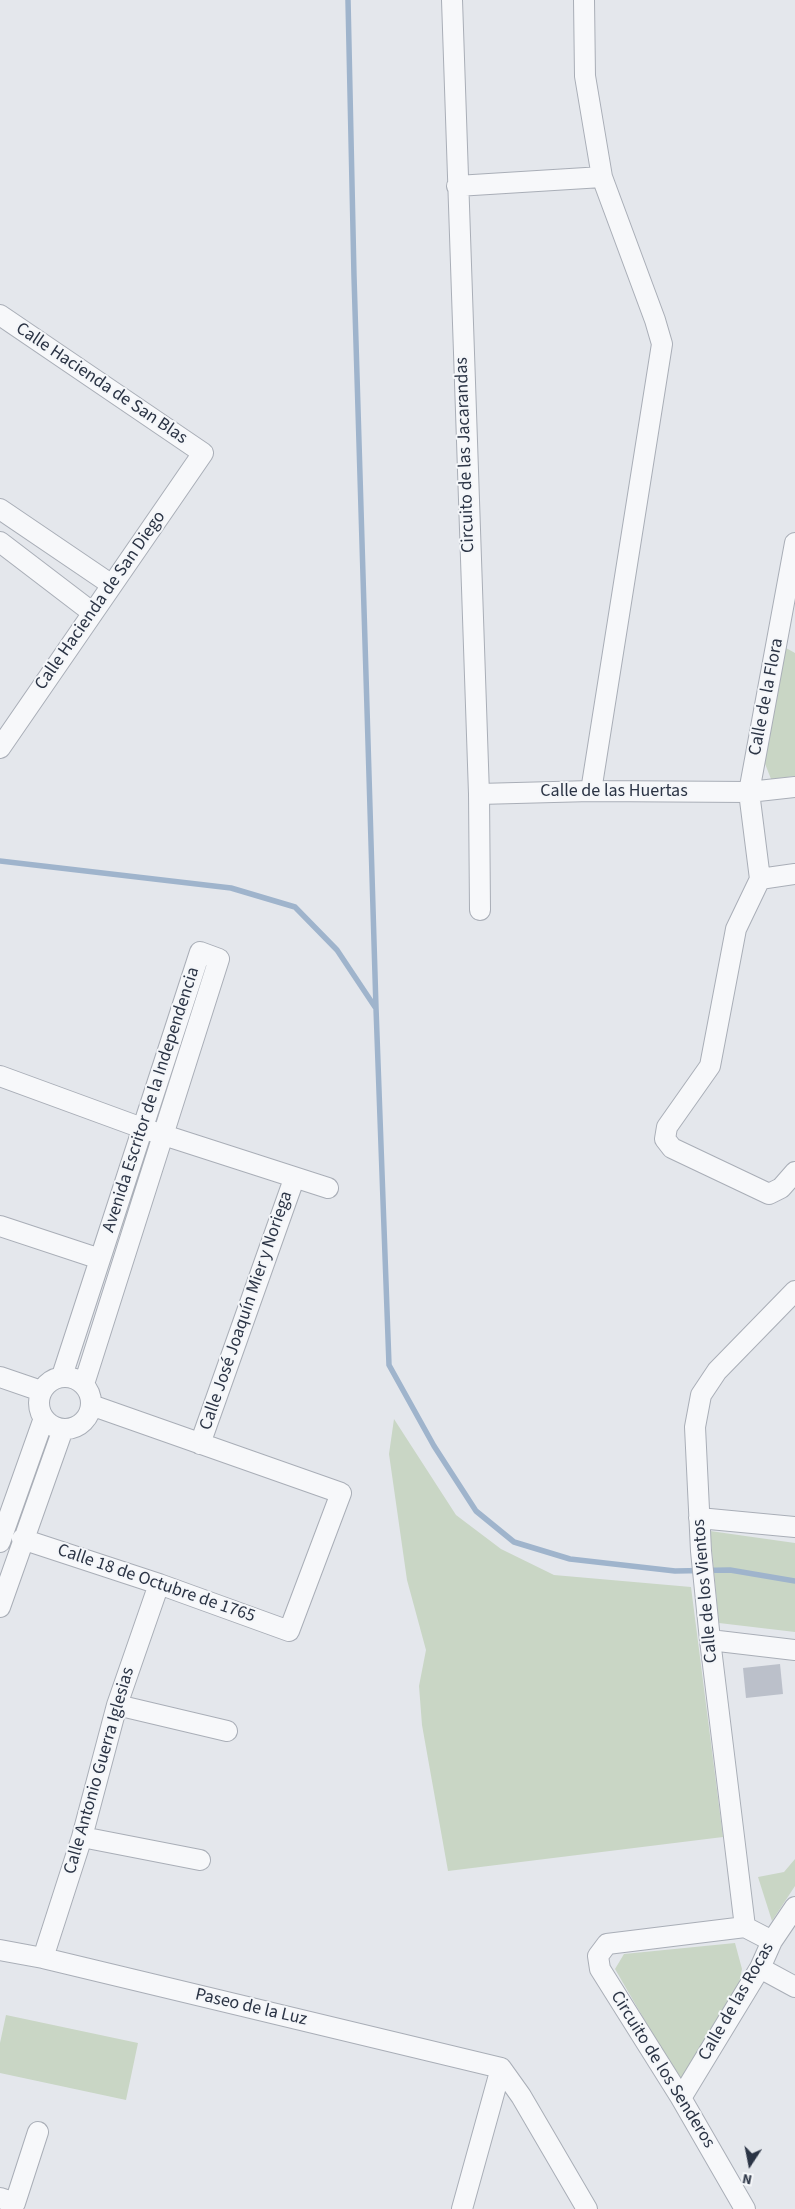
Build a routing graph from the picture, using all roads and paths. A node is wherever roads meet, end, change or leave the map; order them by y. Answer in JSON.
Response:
{"nodes":[{"id":1,"x":452,"y":0,"type":"edge"},
{"id":2,"x":584,"y":0,"type":"edge"},
{"id":3,"x":602,"y":177,"type":"junction"},
{"id":4,"x":456,"y":186,"type":"junction"},
{"id":5,"x":0,"y":315,"type":"edge"},
{"id":6,"x":203,"y":453,"type":"joint"},
{"id":7,"x":0,"y":510,"type":"edge"},
{"id":8,"x":0,"y":542,"type":"edge"},
{"id":9,"x":795,"y":543,"type":"edge"},
{"id":10,"x":112,"y":585,"type":"junction"},
{"id":11,"x":93,"y":613,"type":"junction"},
{"id":12,"x":787,"y":638,"type":"edge"},
{"id":13,"x":0,"y":748,"type":"edge"},
{"id":14,"x":795,"y":787,"type":"edge"},
{"id":15,"x":591,"y":791,"type":"junction"},
{"id":16,"x":749,"y":792,"type":"junction"},
{"id":17,"x":479,"y":794,"type":"junction"},
{"id":18,"x":795,"y":874,"type":"edge"},
{"id":19,"x":760,"y":879,"type":"junction"},
{"id":20,"x":480,"y":910,"type":"dead end"},
{"id":21,"x":0,"y":1076,"type":"edge"},
{"id":22,"x":142,"y":1128,"type":"junction"},
{"id":23,"x":164,"y":1134,"type":"junction"},
{"id":24,"x":795,"y":1172,"type":"edge"},
{"id":25,"x":294,"y":1178,"type":"junction"},
{"id":26,"x":328,"y":1188,"type":"dead end"},
{"id":27,"x":0,"y":1226,"type":"edge"},
{"id":28,"x":100,"y":1259,"type":"junction"},
{"id":29,"x":795,"y":1290,"type":"edge"},
{"id":30,"x":62,"y":1376,"type":"junction"},
{"id":31,"x":0,"y":1377,"type":"edge"},
{"id":32,"x":84,"y":1384,"type":"junction"},
{"id":33,"x":41,"y":1391,"type":"junction"},
{"id":34,"x":91,"y":1405,"type":"junction"},
{"id":35,"x":44,"y":1418,"type":"junction"},
{"id":36,"x":63,"y":1429,"type":"junction"},
{"id":37,"x":200,"y":1444,"type":"junction"},
{"id":38,"x":699,"y":1518,"type":"junction"},
{"id":39,"x":795,"y":1527,"type":"edge"},
{"id":40,"x":1,"y":1536,"type":"edge"},
{"id":41,"x":22,"y":1539,"type":"junction"},
{"id":42,"x":159,"y":1584,"type":"junction"},
{"id":43,"x":0,"y":1607,"type":"edge"},
{"id":44,"x":710,"y":1640,"type":"junction"},
{"id":45,"x":795,"y":1650,"type":"edge"},
{"id":46,"x":116,"y":1705,"type":"junction"},
{"id":47,"x":226,"y":1731,"type":"dead end"},
{"id":48,"x":82,"y":1837,"type":"junction"},
{"id":49,"x":200,"y":1860,"type":"dead end"},
{"id":50,"x":795,"y":1907,"type":"edge"},
{"id":51,"x":745,"y":1927,"type":"junction"},
{"id":52,"x":772,"y":1942,"type":"junction"},
{"id":53,"x":0,"y":1950,"type":"edge"},
{"id":54,"x":43,"y":1958,"type":"junction"},
{"id":55,"x":760,"y":1968,"type":"junction"},
{"id":56,"x":795,"y":1986,"type":"edge"},
{"id":57,"x":501,"y":2068,"type":"junction"},
{"id":58,"x":681,"y":2098,"type":"junction"},
{"id":59,"x":38,"y":2132,"type":"dead end"},
{"id":60,"x":0,"y":2198,"type":"edge"},
{"id":61,"x":462,"y":2209,"type":"edge"},
{"id":62,"x":587,"y":2209,"type":"edge"},
{"id":63,"x":745,"y":2209,"type":"edge"}],
"edges":[{"from":1,"to":4,"type":"street","name":"Circuito de las Jacarandas"},
{"from":2,"to":3,"type":"street"},
{"from":3,"to":4,"type":"street"},
{"from":3,"to":15,"type":"street"},
{"from":4,"to":17,"type":"street","name":"Circuito de las Jacarandas"},
{"from":5,"to":6,"type":"street","name":"Calle Hacienda de San Blas"},
{"from":6,"to":10,"type":"street","name":"Calle Hacienda de San Diego"},
{"from":7,"to":10,"type":"street"},
{"from":8,"to":11,"type":"street"},
{"from":9,"to":12,"type":"street","name":"Calle de la Flora"},
{"from":10,"to":11,"type":"street","name":"Calle Hacienda de San Diego"},
{"from":11,"to":13,"type":"street","name":"Calle Hacienda de San Diego"},
{"from":12,"to":16,"type":"street","name":"Calle de la Flora"},
{"from":14,"to":16,"type":"street","name":"Calle de las Huertas"},
{"from":15,"to":16,"type":"street","name":"Calle de las Huertas"},
{"from":15,"to":17,"type":"street","name":"Calle de las Huertas"},
{"from":16,"to":19,"type":"street"},
{"from":17,"to":20,"type":"street","name":"Circuito de las Jacarandas"},
{"from":18,"to":19,"type":"street"},
{"from":19,"to":24,"type":"street"},
{"from":21,"to":22,"type":"street"},
{"from":22,"to":23,"type":"street"},
{"from":22,"to":23,"type":"street","name":"Avenida Escritor de la Independencia"},
{"from":22,"to":28,"type":"street","name":"Avenida Escritor de la Independencia"},
{"from":23,"to":25,"type":"street"},
{"from":23,"to":32,"type":"street","name":"Avenida Escritor de la Independencia"},
{"from":25,"to":26,"type":"street"},
{"from":25,"to":37,"type":"street","name":"Calle José Joaquín Mier y Noriega"},
{"from":27,"to":28,"type":"street"},
{"from":28,"to":30,"type":"street","name":"Avenida Escritor de la Independencia"},
{"from":29,"to":38,"type":"street","name":"Calle de los Vientos"},
{"from":30,"to":32,"type":"street"},
{"from":30,"to":33,"type":"street"},
{"from":31,"to":33,"type":"street"},
{"from":32,"to":34,"type":"street"},
{"from":33,"to":35,"type":"street"},
{"from":34,"to":36,"type":"street"},
{"from":34,"to":37,"type":"street"},
{"from":35,"to":36,"type":"street"},
{"from":35,"to":40,"type":"street"},
{"from":36,"to":41,"type":"street"},
{"from":37,"to":42,"type":"street","name":"Calle 18 de Octubre de 1765"},
{"from":38,"to":39,"type":"street"},
{"from":38,"to":44,"type":"street","name":"Calle de los Vientos"},
{"from":41,"to":42,"type":"street","name":"Calle 18 de Octubre de 1765"},
{"from":41,"to":43,"type":"street"},
{"from":42,"to":46,"type":"street","name":"Calle Antonio Guerra Iglesias"},
{"from":44,"to":45,"type":"street"},
{"from":44,"to":51,"type":"street","name":"Calle de los Vientos"},
{"from":46,"to":47,"type":"street"},
{"from":46,"to":48,"type":"street","name":"Calle Antonio Guerra Iglesias"},
{"from":48,"to":49,"type":"street"},
{"from":48,"to":54,"type":"street","name":"Calle Antonio Guerra Iglesias"},
{"from":50,"to":52,"type":"street","name":"Calle de las Rocas"},
{"from":51,"to":52,"type":"street"},
{"from":51,"to":58,"type":"street","name":"Circuito de los Senderos"},
{"from":52,"to":55,"type":"street","name":"Calle de las Rocas"},
{"from":53,"to":54,"type":"street","name":"Paseo de la Luz"},
{"from":54,"to":57,"type":"street","name":"Paseo de la Luz"},
{"from":55,"to":56,"type":"street"},
{"from":55,"to":58,"type":"street","name":"Calle de las Rocas"},
{"from":57,"to":61,"type":"street"},
{"from":57,"to":62,"type":"street"},
{"from":58,"to":63,"type":"street","name":"Circuito de los Senderos"},
{"from":59,"to":60,"type":"street"}]}
